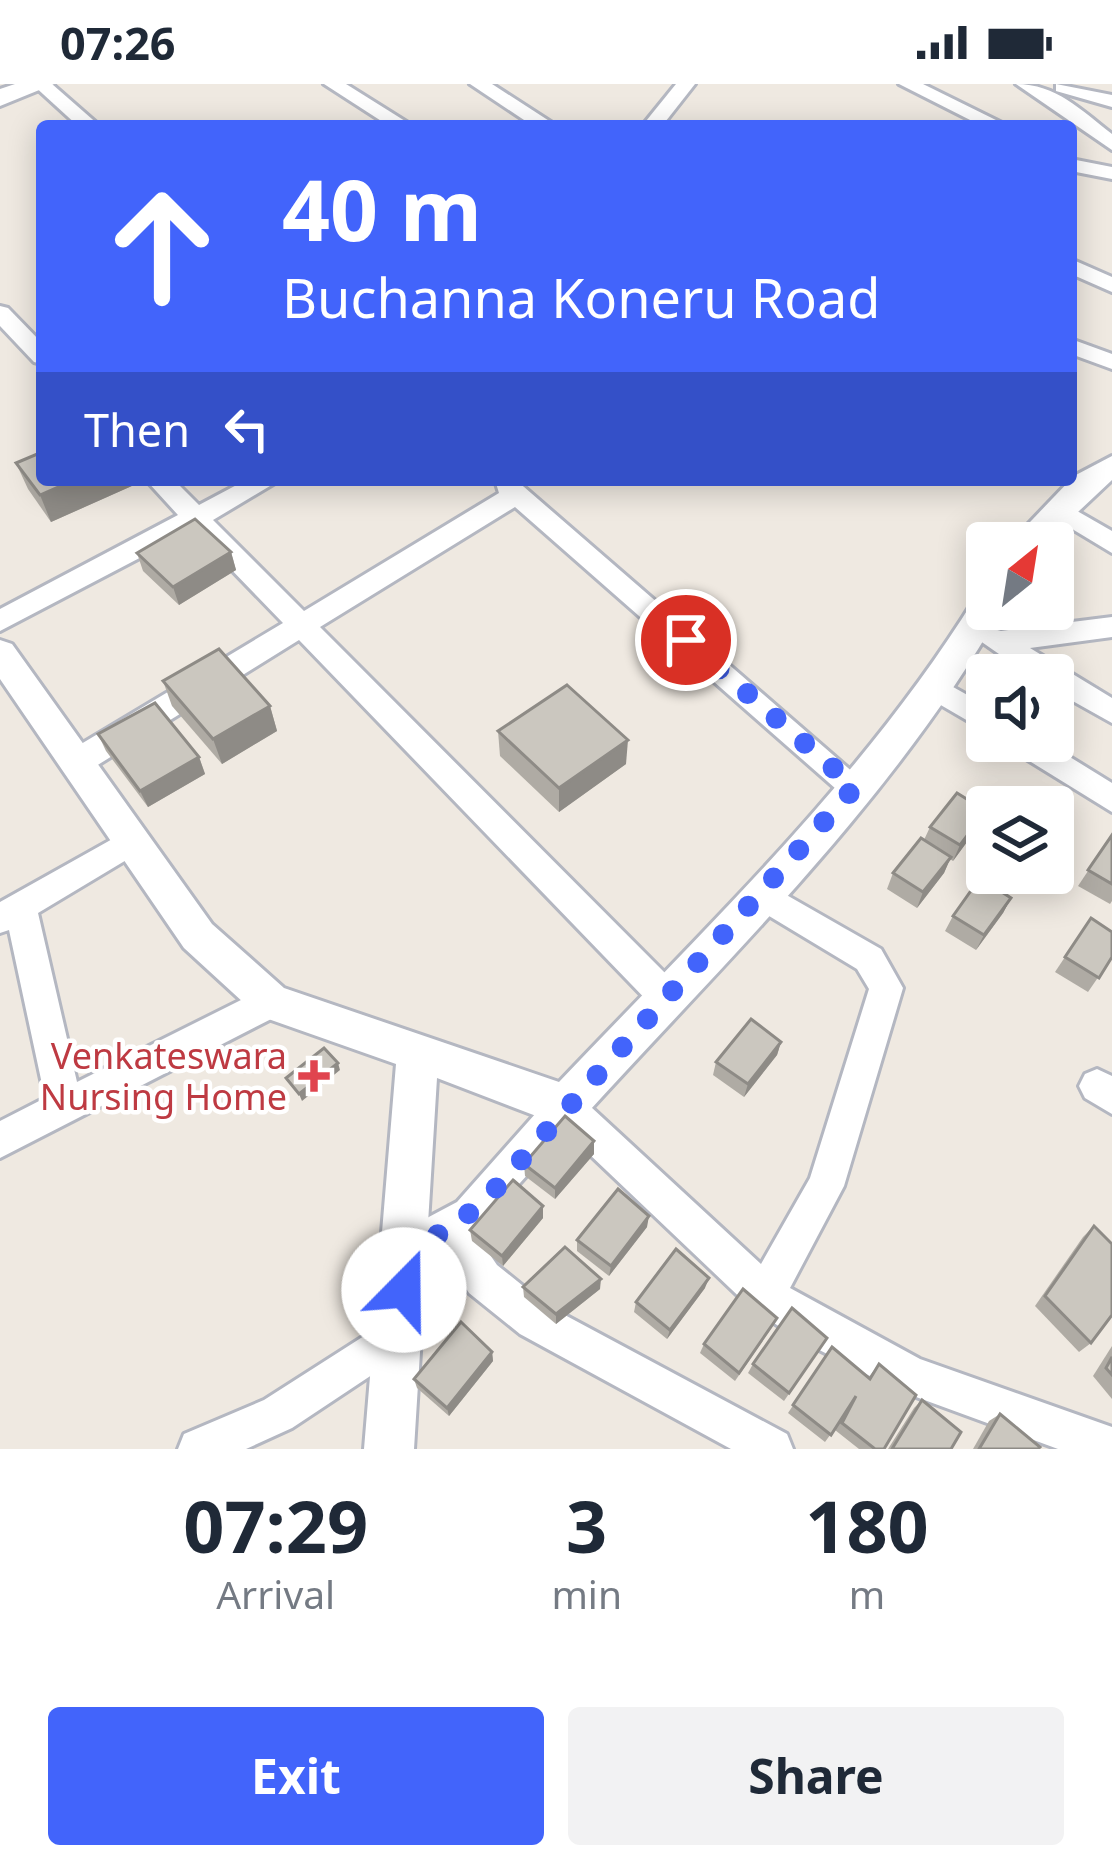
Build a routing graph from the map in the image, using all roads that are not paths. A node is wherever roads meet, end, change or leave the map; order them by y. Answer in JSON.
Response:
{"nodes":[{"id":1,"x":41,"y":84,"type":"edge"},
{"id":2,"x":332,"y":84,"type":"edge"},
{"id":3,"x":479,"y":84,"type":"edge"},
{"id":4,"x":908,"y":84,"type":"edge"},
{"id":5,"x":1025,"y":84,"type":"edge"},
{"id":6,"x":676,"y":86,"type":"edge"},
{"id":7,"x":1061,"y":90,"type":"edge"},
{"id":8,"x":0,"y":98,"type":"edge"},
{"id":9,"x":1112,"y":101,"type":"edge"},
{"id":10,"x":83,"y":120,"type":"edge"},
{"id":11,"x":393,"y":120,"type":"edge"},
{"id":12,"x":537,"y":120,"type":"edge"},
{"id":13,"x":656,"y":120,"type":"edge"},
{"id":14,"x":985,"y":120,"type":"edge"},
{"id":15,"x":1112,"y":144,"type":"edge"},
{"id":16,"x":1077,"y":167,"type":"edge"},
{"id":17,"x":1112,"y":173,"type":"edge"},
{"id":18,"x":1077,"y":269,"type":"edge"},
{"id":19,"x":1112,"y":286,"type":"edge"},
{"id":20,"x":0,"y":314,"type":"edge"},
{"id":21,"x":1077,"y":348,"type":"edge"},
{"id":22,"x":36,"y":351,"type":"edge"},
{"id":23,"x":1112,"y":362,"type":"edge"},
{"id":24,"x":1112,"y":466,"type":"edge"},
{"id":25,"x":165,"y":486,"type":"edge"},
{"id":26,"x":254,"y":486,"type":"edge"},
{"id":27,"x":508,"y":487,"type":"edge"},
{"id":28,"x":1058,"y":508,"type":"junction"},
{"id":29,"x":194,"y":517,"type":"junction"},
{"id":30,"x":1045,"y":522,"type":"edge"},
{"id":31,"x":1112,"y":544,"type":"edge"},
{"id":32,"x":0,"y":621,"type":"edge"},
{"id":33,"x":301,"y":625,"type":"junction"},
{"id":34,"x":1074,"y":627,"type":"edge"},
{"id":35,"x":1112,"y":627,"type":"edge"},
{"id":36,"x":983,"y":630,"type":"edge"},
{"id":37,"x":991,"y":630,"type":"edge"},
{"id":38,"x":0,"y":653,"type":"edge"},
{"id":39,"x":1024,"y":654,"type":"edge"},
{"id":40,"x":938,"y":689,"type":"junction"},
{"id":41,"x":1074,"y":689,"type":"edge"},
{"id":42,"x":966,"y":707,"type":"edge"},
{"id":43,"x":1112,"y":712,"type":"edge"},
{"id":44,"x":77,"y":762,"type":"junction"},
{"id":45,"x":1053,"y":762,"type":"edge"},
{"id":46,"x":855,"y":787,"type":"junction"},
{"id":47,"x":1112,"y":799,"type":"edge"},
{"id":48,"x":132,"y":841,"type":"junction"},
{"id":49,"x":762,"y":895,"type":"junction"},
{"id":50,"x":10,"y":913,"type":"edge"},
{"id":51,"x":669,"y":1000,"type":"junction"},
{"id":52,"x":271,"y":1002,"type":"junction"},
{"id":53,"x":418,"y":1050,"type":"junction"},
{"id":54,"x":65,"y":1107,"type":"junction"},
{"id":55,"x":565,"y":1107,"type":"junction"},
{"id":56,"x":0,"y":1140,"type":"edge"},
{"id":57,"x":451,"y":1229,"type":"junction"},
{"id":58,"x":407,"y":1248,"type":"junction"},
{"id":59,"x":765,"y":1294,"type":"junction"},
{"id":60,"x":400,"y":1333,"type":"junction"},
{"id":61,"x":1112,"y":1448,"type":"edge"},
{"id":62,"x":199,"y":1449,"type":"edge"},
{"id":63,"x":389,"y":1449,"type":"edge"},
{"id":64,"x":772,"y":1449,"type":"edge"}],
"edges":[{"from":1,"to":8,"type":"main road"},
{"from":1,"to":10,"type":"street"},
{"from":2,"to":11,"type":"street"},
{"from":3,"to":12,"type":"street"},
{"from":4,"to":14,"type":"street"},
{"from":5,"to":7,"type":"street"},
{"from":6,"to":13,"type":"street"},
{"from":7,"to":9,"type":"street"},
{"from":7,"to":15,"type":"street"},
{"from":16,"to":17,"type":"street"},
{"from":18,"to":19,"type":"street"},
{"from":20,"to":22,"type":"street"},
{"from":21,"to":23,"type":"street"},
{"from":24,"to":28,"type":"street"},
{"from":25,"to":29,"type":"street"},
{"from":26,"to":29,"type":"street"},
{"from":27,"to":33,"type":"street"},
{"from":27,"to":46,"type":"street"},
{"from":28,"to":30,"type":"street"},
{"from":28,"to":31,"type":"street"},
{"from":29,"to":32,"type":"street"},
{"from":29,"to":33,"type":"street"},
{"from":33,"to":44,"type":"street"},
{"from":33,"to":51,"type":"street"},
{"from":34,"to":35,"type":"street"},
{"from":36,"to":40,"type":"street"},
{"from":37,"to":39,"type":"street"},
{"from":38,"to":44,"type":"street"},
{"from":40,"to":42,"type":"street"},
{"from":40,"to":46,"type":"street"},
{"from":41,"to":43,"type":"street"},
{"from":44,"to":48,"type":"street"},
{"from":45,"to":47,"type":"street"},
{"from":46,"to":49,"type":"street"},
{"from":48,"to":50,"type":"street"},
{"from":48,"to":52,"type":"street"},
{"from":49,"to":51,"type":"street"},
{"from":49,"to":59,"type":"street"},
{"from":50,"to":54,"type":"street"},
{"from":51,"to":55,"type":"street"},
{"from":52,"to":53,"type":"street"},
{"from":52,"to":54,"type":"street"},
{"from":53,"to":55,"type":"street"},
{"from":53,"to":58,"type":"street"},
{"from":54,"to":56,"type":"street"},
{"from":55,"to":57,"type":"street"},
{"from":55,"to":59,"type":"street"},
{"from":57,"to":58,"type":"street"},
{"from":57,"to":64,"type":"street"},
{"from":58,"to":60,"type":"street"},
{"from":59,"to":61,"type":"street"},
{"from":60,"to":62,"type":"street"},
{"from":60,"to":63,"type":"street"}]}
